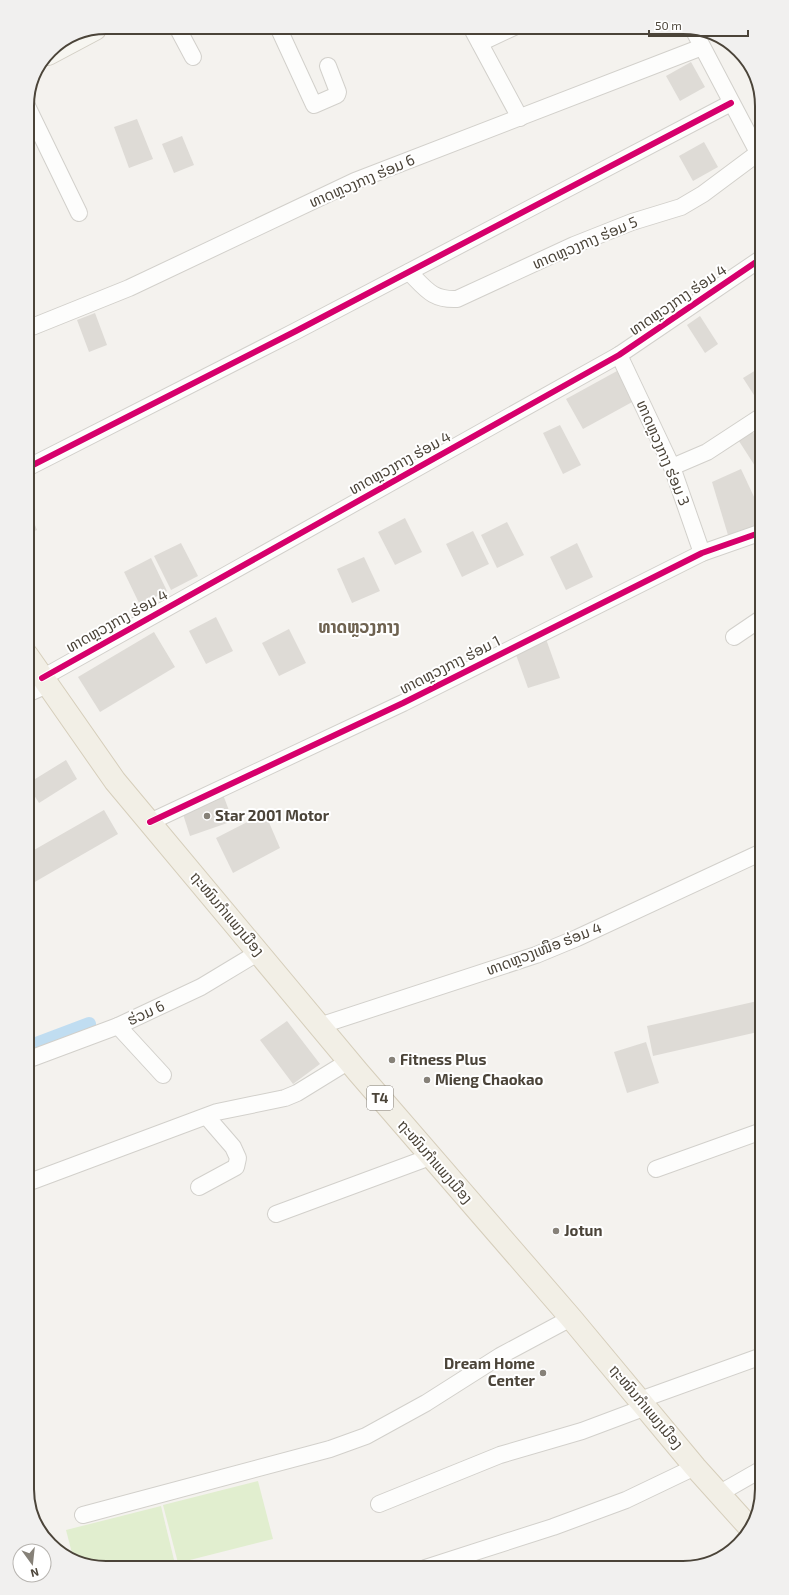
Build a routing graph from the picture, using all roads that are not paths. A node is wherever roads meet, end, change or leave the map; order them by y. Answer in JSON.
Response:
{"nodes":[{"id":1,"x":181,"y":34,"type":"edge"},
{"id":2,"x":281,"y":34,"type":"edge"},
{"id":3,"x":475,"y":34,"type":"edge"},
{"id":4,"x":499,"y":34,"type":"edge"},
{"id":5,"x":696,"y":35,"type":"edge"},
{"id":6,"x":480,"y":43,"type":"junction"},
{"id":7,"x":702,"y":47,"type":"junction"},
{"id":8,"x":193,"y":57,"type":"dead end"},
{"id":9,"x":328,"y":66,"type":"dead end"},
{"id":10,"x":731,"y":103,"type":"junction"},
{"id":11,"x":520,"y":118,"type":"junction"},
{"id":12,"x":34,"y":120,"type":"edge"},
{"id":13,"x":755,"y":148,"type":"edge"},
{"id":14,"x":755,"y":160,"type":"edge"},
{"id":15,"x":79,"y":213,"type":"dead end"},
{"id":16,"x":755,"y":263,"type":"edge"},
{"id":17,"x":410,"y":272,"type":"junction"},
{"id":18,"x":34,"y":327,"type":"edge"},
{"id":19,"x":620,"y":355,"type":"junction"},
{"id":20,"x":755,"y":421,"type":"edge"},
{"id":21,"x":34,"y":464,"type":"edge"},
{"id":22,"x":672,"y":466,"type":"junction"},
{"id":23,"x":755,"y":535,"type":"edge"},
{"id":24,"x":702,"y":554,"type":"junction"},
{"id":25,"x":755,"y":623,"type":"edge"},
{"id":26,"x":734,"y":637,"type":"dead end"},
{"id":27,"x":34,"y":666,"type":"edge"},
{"id":28,"x":45,"y":682,"type":"junction"},
{"id":29,"x":34,"y":689,"type":"edge"},
{"id":30,"x":150,"y":822,"type":"junction"},
{"id":31,"x":755,"y":855,"type":"edge"},
{"id":32,"x":259,"y":952,"type":"junction"},
{"id":33,"x":118,"y":1026,"type":"junction"},
{"id":34,"x":319,"y":1026,"type":"junction"},
{"id":35,"x":34,"y":1057,"type":"edge"},
{"id":36,"x":349,"y":1061,"type":"junction"},
{"id":37,"x":163,"y":1075,"type":"dead end"},
{"id":38,"x":207,"y":1116,"type":"junction"},
{"id":39,"x":755,"y":1134,"type":"edge"},
{"id":40,"x":430,"y":1157,"type":"junction"},
{"id":41,"x":656,"y":1169,"type":"dead end"},
{"id":42,"x":34,"y":1180,"type":"edge"},
{"id":43,"x":199,"y":1187,"type":"dead end"},
{"id":44,"x":276,"y":1214,"type":"dead end"},
{"id":45,"x":571,"y":1318,"type":"junction"},
{"id":46,"x":755,"y":1359,"type":"edge"},
{"id":47,"x":643,"y":1403,"type":"junction"},
{"id":48,"x":695,"y":1467,"type":"junction"},
{"id":49,"x":755,"y":1473,"type":"edge"},
{"id":50,"x":720,"y":1493,"type":"junction"},
{"id":51,"x":379,"y":1504,"type":"dead end"},
{"id":52,"x":83,"y":1515,"type":"dead end"},
{"id":53,"x":746,"y":1524,"type":"edge"},
{"id":54,"x":447,"y":1561,"type":"edge"}],
"edges":[{"from":1,"to":8,"type":"street"},
{"from":2,"to":9,"type":"street"},
{"from":3,"to":6,"type":"street"},
{"from":4,"to":6,"type":"street"},
{"from":5,"to":7,"type":"street"},
{"from":6,"to":11,"type":"street"},
{"from":7,"to":10,"type":"street"},
{"from":7,"to":11,"type":"street","name":"ທາດຫຼວງກາງ ຮ່ອມ 6"},
{"from":10,"to":13,"type":"street"},
{"from":10,"to":17,"type":"street"},
{"from":11,"to":18,"type":"street","name":"ທາດຫຼວງກາງ ຮ່ອມ 6"},
{"from":12,"to":15,"type":"street"},
{"from":14,"to":17,"type":"street","name":"ທາດຫຼວງກາງ ຮ່ອມ 5"},
{"from":16,"to":19,"type":"street","name":"ທາດຫຼວງກາງ ຮ່ອມ 4"},
{"from":17,"to":21,"type":"street"},
{"from":19,"to":22,"type":"street","name":"ທາດຫຼວງກາງ ຮ່ອມ 3"},
{"from":19,"to":28,"type":"street","name":"ທາດຫຼວງກາງ ຮ່ອມ 4"},
{"from":20,"to":22,"type":"street"},
{"from":22,"to":24,"type":"street","name":"ທາດຫຼວງກາງ ຮ່ອມ 3"},
{"from":23,"to":24,"type":"street","name":"ທາດຫຼວງກາງ ຮ່ອມ 1"},
{"from":24,"to":30,"type":"street","name":"ທາດຫຼວງກາງ ຮ່ອມ 1"},
{"from":25,"to":26,"type":"street"},
{"from":27,"to":28,"type":"main road","name":"ຖະໜົນກຳແພງເມືອງ","number":"T4"},
{"from":28,"to":29,"type":"street","name":"ທາດຫຼວງກາງ ຮ່ອມ 4"},
{"from":28,"to":30,"type":"main road","name":"ຖະໜົນກຳແພງເມືອງ","number":"T4"},
{"from":30,"to":32,"type":"main road","name":"ຖະໜົນກຳແພງເມືອງ","number":"T4"},
{"from":31,"to":34,"type":"street","name":"ທາດຫຼວງເໜືອ ຮ່ອມ 4"},
{"from":32,"to":33,"type":"street","name":"ຮ່ວມ 6"},
{"from":32,"to":34,"type":"main road","name":"ຖະໜົນກຳແພງເມືອງ","number":"T4"},
{"from":33,"to":35,"type":"street","name":"ຮ່ວມ 6"},
{"from":33,"to":37,"type":"street"},
{"from":34,"to":36,"type":"main road","name":"ຖະໜົນກຳແພງເມືອງ","number":"T4"},
{"from":36,"to":38,"type":"street"},
{"from":36,"to":40,"type":"main road","name":"ຖະໜົນກຳແພງເມືອງ","number":"T4"},
{"from":38,"to":42,"type":"street"},
{"from":38,"to":43,"type":"street"},
{"from":39,"to":41,"type":"street"},
{"from":40,"to":44,"type":"street"},
{"from":40,"to":45,"type":"main road","name":"ຖະໜົນກຳແພງເມືອງ","number":"T4"},
{"from":45,"to":47,"type":"main road","name":"ຖະໜົນກຳແພງເມືອງ","number":"T4"},
{"from":45,"to":52,"type":"street"},
{"from":46,"to":47,"type":"street"},
{"from":47,"to":48,"type":"main road","name":"ຖະໜົນກຳແພງເມືອງ","number":"T4"},
{"from":47,"to":51,"type":"street"},
{"from":48,"to":50,"type":"main road","name":"ຖະໜົນກຳແພງເມືອງ","number":"T4"},
{"from":48,"to":54,"type":"street"},
{"from":49,"to":50,"type":"street"},
{"from":50,"to":53,"type":"main road","name":"ຖະໜົນກຳແພງເມືອງ","number":"T4"}]}
